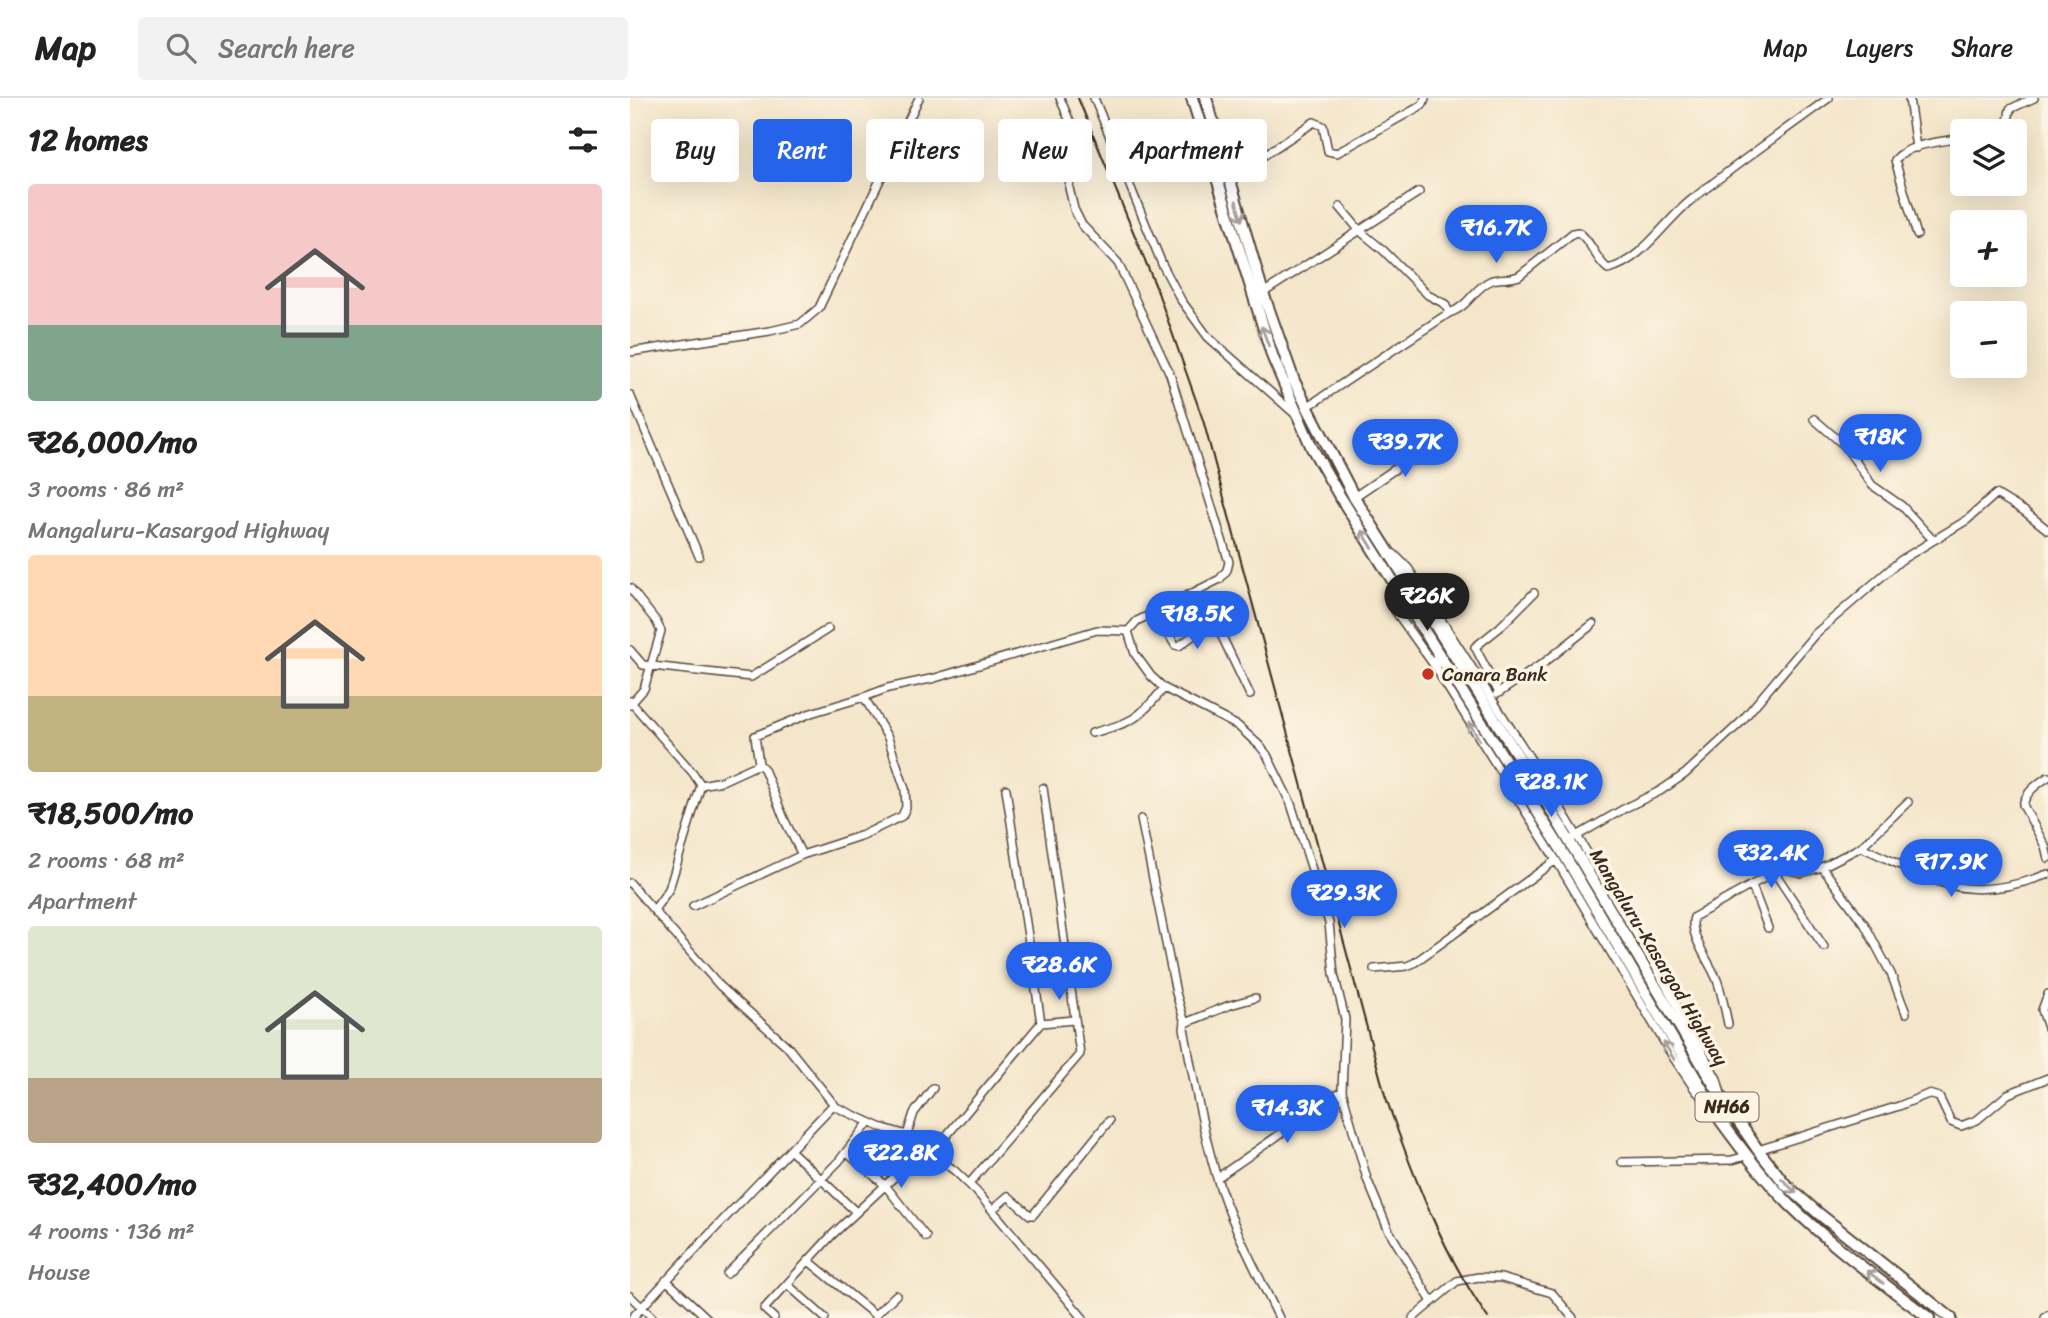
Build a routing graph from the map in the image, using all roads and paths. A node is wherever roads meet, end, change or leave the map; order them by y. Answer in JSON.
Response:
{"nodes":[{"id":1,"x":919,"y":98,"type":"edge"},
{"id":2,"x":1060,"y":98,"type":"edge"},
{"id":3,"x":1094,"y":98,"type":"edge"},
{"id":4,"x":1192,"y":98,"type":"edge"},
{"id":5,"x":1206,"y":98,"type":"edge"},
{"id":6,"x":1425,"y":98,"type":"edge"},
{"id":7,"x":1829,"y":98,"type":"edge"},
{"id":8,"x":1909,"y":98,"type":"edge"},
{"id":9,"x":2034,"y":98,"type":"edge"},
{"id":10,"x":1212,"y":119,"type":"edge"},
{"id":11,"x":2008,"y":119,"type":"edge"},
{"id":12,"x":1950,"y":141,"type":"edge"},
{"id":13,"x":1916,"y":148,"type":"junction"},
{"id":14,"x":1267,"y":153,"type":"edge"},
{"id":15,"x":1231,"y":182,"type":"edge"},
{"id":16,"x":1419,"y":192,"type":"dead end"},
{"id":17,"x":1340,"y":207,"type":"dead end"},
{"id":18,"x":1360,"y":231,"type":"junction"},
{"id":19,"x":1917,"y":235,"type":"dead end"},
{"id":20,"x":1263,"y":293,"type":"junction"},
{"id":21,"x":1449,"y":313,"type":"junction"},
{"id":22,"x":630,"y":352,"type":"edge"},
{"id":23,"x":630,"y":395,"type":"edge"},
{"id":24,"x":1307,"y":407,"type":"junction"},
{"id":25,"x":1296,"y":415,"type":"junction"},
{"id":26,"x":1814,"y":419,"type":"dead end"},
{"id":27,"x":1436,"y":437,"type":"dead end"},
{"id":28,"x":1354,"y":497,"type":"junction"},
{"id":29,"x":2048,"y":530,"type":"edge"},
{"id":30,"x":1932,"y":539,"type":"junction"},
{"id":31,"x":1381,"y":541,"type":"junction"},
{"id":32,"x":699,"y":556,"type":"dead end"},
{"id":33,"x":630,"y":588,"type":"edge"},
{"id":34,"x":1534,"y":593,"type":"dead end"},
{"id":35,"x":1155,"y":611,"type":"junction"},
{"id":36,"x":1396,"y":612,"type":"dead end"},
{"id":37,"x":1593,"y":624,"type":"dead end"},
{"id":38,"x":828,"y":629,"type":"dead end"},
{"id":39,"x":1128,"y":631,"type":"junction"},
{"id":40,"x":630,"y":650,"type":"edge"},
{"id":41,"x":1436,"y":651,"type":"junction"},
{"id":42,"x":652,"y":666,"type":"junction"},
{"id":43,"x":1437,"y":669,"type":"junction"},
{"id":44,"x":1164,"y":688,"type":"junction"},
{"id":45,"x":1499,"y":693,"type":"junction"},
{"id":46,"x":1250,"y":695,"type":"dead end"},
{"id":47,"x":864,"y":697,"type":"junction"},
{"id":48,"x":1490,"y":698,"type":"junction"},
{"id":49,"x":631,"y":703,"type":"edge"},
{"id":50,"x":1092,"y":733,"type":"dead end"},
{"id":51,"x":759,"y":764,"type":"junction"},
{"id":52,"x":2048,"y":777,"type":"edge"},
{"id":53,"x":701,"y":785,"type":"junction"},
{"id":54,"x":1043,"y":788,"type":"dead end"},
{"id":55,"x":1006,"y":789,"type":"dead end"},
{"id":56,"x":1908,"y":802,"type":"dead end"},
{"id":57,"x":1141,"y":819,"type":"dead end"},
{"id":58,"x":1574,"y":838,"type":"junction"},
{"id":59,"x":1861,"y":847,"type":"junction"},
{"id":60,"x":1555,"y":849,"type":"junction"},
{"id":61,"x":802,"y":855,"type":"junction"},
{"id":62,"x":2048,"y":858,"type":"edge"},
{"id":63,"x":1556,"y":860,"type":"junction"},
{"id":64,"x":1822,"y":867,"type":"junction"},
{"id":65,"x":1775,"y":873,"type":"junction"},
{"id":66,"x":2048,"y":874,"type":"edge"},
{"id":67,"x":630,"y":883,"type":"edge"},
{"id":68,"x":1752,"y":886,"type":"junction"},
{"id":69,"x":693,"y":906,"type":"dead end"},
{"id":70,"x":654,"y":910,"type":"junction"},
{"id":71,"x":1768,"y":928,"type":"dead end"},
{"id":72,"x":1824,"y":947,"type":"dead end"},
{"id":73,"x":1374,"y":969,"type":"dead end"},
{"id":74,"x":2048,"y":994,"type":"edge"},
{"id":75,"x":1255,"y":999,"type":"dead end"},
{"id":76,"x":1906,"y":1013,"type":"dead end"},
{"id":77,"x":1074,"y":1020,"type":"junction"},
{"id":78,"x":1041,"y":1023,"type":"junction"},
{"id":79,"x":1185,"y":1023,"type":"junction"},
{"id":80,"x":1728,"y":1024,"type":"dead end"},
{"id":81,"x":2048,"y":1028,"type":"edge"},
{"id":82,"x":2048,"y":1078,"type":"edge"},
{"id":83,"x":933,"y":1088,"type":"dead end"},
{"id":84,"x":1342,"y":1091,"type":"junction"},
{"id":85,"x":834,"y":1104,"type":"junction"},
{"id":86,"x":1711,"y":1104,"type":"junction"},
{"id":87,"x":1109,"y":1121,"type":"dead end"},
{"id":88,"x":869,"y":1122,"type":"junction"},
{"id":89,"x":907,"y":1135,"type":"junction"},
{"id":90,"x":922,"y":1146,"type":"junction"},
{"id":91,"x":790,"y":1150,"type":"junction"},
{"id":92,"x":1758,"y":1150,"type":"junction"},
{"id":93,"x":846,"y":1153,"type":"junction"},
{"id":94,"x":932,"y":1153,"type":"junction"},
{"id":95,"x":1746,"y":1156,"type":"junction"},
{"id":96,"x":1622,"y":1162,"type":"dead end"},
{"id":97,"x":1217,"y":1178,"type":"junction"},
{"id":98,"x":820,"y":1180,"type":"junction"},
{"id":99,"x":969,"y":1184,"type":"junction"},
{"id":100,"x":885,"y":1185,"type":"junction"},
{"id":101,"x":992,"y":1210,"type":"junction"},
{"id":102,"x":856,"y":1212,"type":"junction"},
{"id":103,"x":926,"y":1237,"type":"dead end"},
{"id":104,"x":810,"y":1262,"type":"junction"},
{"id":105,"x":727,"y":1274,"type":"dead end"},
{"id":106,"x":666,"y":1280,"type":"junction"},
{"id":107,"x":787,"y":1284,"type":"junction"},
{"id":108,"x":895,"y":1295,"type":"dead end"},
{"id":109,"x":630,"y":1296,"type":"edge"},
{"id":110,"x":1432,"y":1302,"type":"junction"},
{"id":111,"x":642,"y":1307,"type":"junction"},
{"id":112,"x":632,"y":1318,"type":"edge"},
{"id":113,"x":653,"y":1318,"type":"edge"},
{"id":114,"x":707,"y":1318,"type":"edge"},
{"id":115,"x":774,"y":1318,"type":"edge"},
{"id":116,"x":825,"y":1318,"type":"edge"},
{"id":117,"x":1083,"y":1318,"type":"edge"},
{"id":118,"x":1279,"y":1318,"type":"edge"},
{"id":119,"x":1413,"y":1318,"type":"edge"},
{"id":120,"x":1573,"y":1318,"type":"edge"},
{"id":121,"x":1929,"y":1318,"type":"edge"},
{"id":122,"x":1951,"y":1318,"type":"edge"}],
"edges":[{"from":1,"to":22,"type":"street"},
{"from":2,"to":35,"type":"street"},
{"from":3,"to":25,"type":"street"},
{"from":25,"to":4,"type":"highway","name":"Mangaluru-Kasargod Highway","number":"NH66","one_way":true},
{"from":5,"to":10,"type":"highway","name":"Mangaluru-Kasargod Highway","number":"NH66"},
{"from":6,"to":14,"type":"street"},
{"from":7,"to":21,"type":"street"},
{"from":8,"to":13,"type":"street"},
{"from":9,"to":11,"type":"street"},
{"from":12,"to":13,"type":"street"},
{"from":13,"to":19,"type":"street"},
{"from":15,"to":20,"type":"highway","name":"Mangaluru-Kasargod Highway","number":"NH66","one_way":true},
{"from":16,"to":18,"type":"street"},
{"from":17,"to":18,"type":"street"},
{"from":18,"to":20,"type":"street"},
{"from":18,"to":21,"type":"street"},
{"from":20,"to":24,"type":"highway","name":"Mangaluru-Kasargod Highway","number":"NH66"},
{"from":21,"to":24,"type":"street"},
{"from":23,"to":32,"type":"street"},
{"from":24,"to":28,"type":"highway","name":"Mangaluru-Kasargod Highway","number":"NH66"},
{"from":41,"to":25,"type":"highway","name":"Mangaluru-Kasargod Highway","number":"NH66","one_way":true},
{"from":26,"to":30,"type":"street"},
{"from":27,"to":28,"type":"street"},
{"from":28,"to":31,"type":"highway","name":"Mangaluru-Kasargod Highway","number":"NH66"},
{"from":29,"to":30,"type":"street"},
{"from":30,"to":58,"type":"street"},
{"from":31,"to":48,"type":"street"},
{"from":31,"to":58,"type":"highway","name":"Mangaluru-Kasargod Highway","number":"NH66"},
{"from":33,"to":42,"type":"street"},
{"from":34,"to":45,"type":"street"},
{"from":35,"to":39,"type":"street"},
{"from":35,"to":46,"type":"street"},
{"from":36,"to":43,"type":"street"},
{"from":37,"to":45,"type":"street"},
{"from":38,"to":42,"type":"street"},
{"from":39,"to":44,"type":"street"},
{"from":39,"to":47,"type":"street"},
{"from":40,"to":42,"type":"street"},
{"from":41,"to":43,"type":"street"},
{"from":41,"to":60,"type":"highway","name":"Mangaluru-Kasargod Highway","number":"NH66"},
{"from":42,"to":49,"type":"street"},
{"from":60,"to":43,"type":"street","one_way":true},
{"from":44,"to":50,"type":"street"},
{"from":44,"to":84,"type":"street"},
{"from":45,"to":48,"type":"street"},
{"from":47,"to":51,"type":"street"},
{"from":47,"to":61,"type":"street"},
{"from":48,"to":58,"type":"street"},
{"from":49,"to":53,"type":"street"},
{"from":51,"to":53,"type":"street"},
{"from":51,"to":61,"type":"street"},
{"from":52,"to":62,"type":"street"},
{"from":53,"to":70,"type":"street"},
{"from":54,"to":77,"type":"street"},
{"from":55,"to":78,"type":"street"},
{"from":56,"to":59,"type":"street"},
{"from":57,"to":79,"type":"street"},
{"from":58,"to":60,"type":"street"},
{"from":58,"to":92,"type":"highway","name":"Mangaluru-Kasargod Highway","number":"NH66"},
{"from":59,"to":64,"type":"street"},
{"from":59,"to":66,"type":"street"},
{"from":60,"to":63,"type":"street"},
{"from":60,"to":86,"type":"highway","name":"Mangaluru-Kasargod Highway","number":"NH66"},
{"from":61,"to":69,"type":"street"},
{"from":63,"to":73,"type":"street"},
{"from":86,"to":63,"type":"street","one_way":true},
{"from":64,"to":65,"type":"street"},
{"from":64,"to":76,"type":"street"},
{"from":65,"to":68,"type":"street"},
{"from":65,"to":72,"type":"street"},
{"from":67,"to":70,"type":"street"},
{"from":68,"to":71,"type":"street"},
{"from":68,"to":80,"type":"street"},
{"from":70,"to":85,"type":"street"},
{"from":74,"to":81,"type":"street"},
{"from":75,"to":79,"type":"street"},
{"from":77,"to":78,"type":"street"},
{"from":77,"to":99,"type":"street"},
{"from":78,"to":94,"type":"street"},
{"from":79,"to":97,"type":"street"},
{"from":82,"to":92,"type":"street"},
{"from":83,"to":89,"type":"street"},
{"from":84,"to":97,"type":"street"},
{"from":84,"to":110,"type":"street"},
{"from":85,"to":88,"type":"street"},
{"from":85,"to":91,"type":"street"},
{"from":86,"to":95,"type":"highway","name":"Mangaluru-Kasargod Highway","number":"NH66"},
{"from":87,"to":101,"type":"street"},
{"from":88,"to":89,"type":"street"},
{"from":88,"to":93,"type":"street"},
{"from":89,"to":90,"type":"street"},
{"from":90,"to":94,"type":"street"},
{"from":90,"to":100,"type":"street"},
{"from":91,"to":98,"type":"street"},
{"from":91,"to":106,"type":"street"},
{"from":92,"to":122,"type":"highway","name":"Mangaluru-Kasargod Highway","number":"NH66","one_way":true},
{"from":93,"to":98,"type":"street"},
{"from":93,"to":100,"type":"street"},
{"from":94,"to":99,"type":"street"},
{"from":95,"to":96,"type":"street"},
{"from":121,"to":95,"type":"highway","name":"Mangaluru-Kasargod Highway","number":"NH66","one_way":true},
{"from":97,"to":118,"type":"street"},
{"from":98,"to":102,"type":"street"},
{"from":98,"to":105,"type":"street"},
{"from":99,"to":101,"type":"street"},
{"from":100,"to":102,"type":"street"},
{"from":100,"to":103,"type":"street"},
{"from":101,"to":117,"type":"street"},
{"from":102,"to":104,"type":"street"},
{"from":104,"to":107,"type":"street"},
{"from":104,"to":108,"type":"street"},
{"from":106,"to":111,"type":"street"},
{"from":106,"to":114,"type":"street"},
{"from":107,"to":115,"type":"street"},
{"from":107,"to":116,"type":"street"},
{"from":109,"to":111,"type":"street"},
{"from":110,"to":119,"type":"street"},
{"from":110,"to":120,"type":"street"},
{"from":111,"to":112,"type":"street"},
{"from":111,"to":113,"type":"street"}]}
